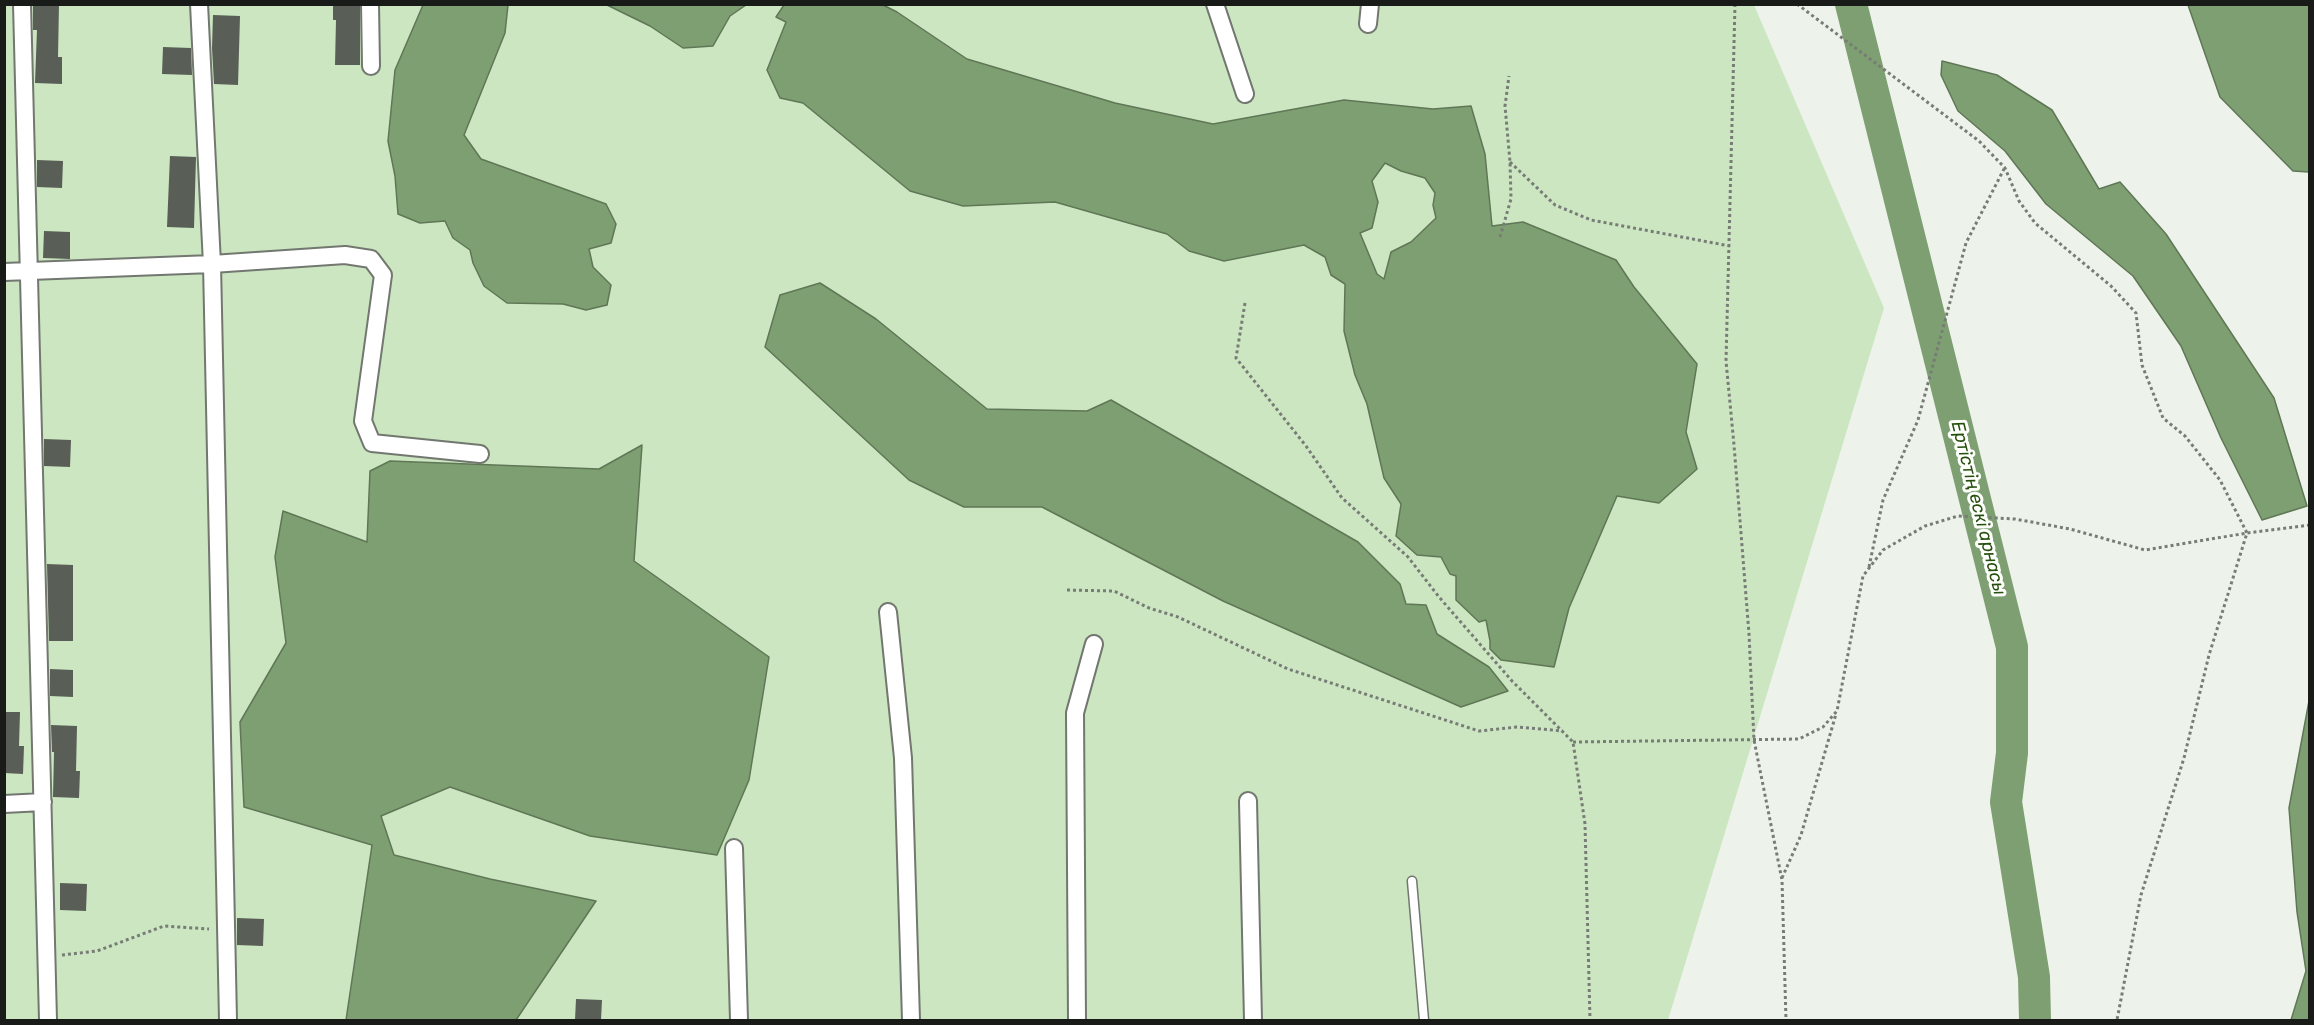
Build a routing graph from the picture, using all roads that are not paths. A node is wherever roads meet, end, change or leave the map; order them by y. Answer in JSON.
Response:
{"nodes":[{"id":1,"x":22,"y":4,"type":"edge"},
{"id":2,"x":199,"y":4,"type":"edge"},
{"id":3,"x":370,"y":4,"type":"edge"},
{"id":4,"x":1215,"y":4,"type":"edge"},
{"id":5,"x":1370,"y":4,"type":"edge"},
{"id":6,"x":1368,"y":24,"type":"dead end"},
{"id":7,"x":371,"y":66,"type":"dead end"},
{"id":8,"x":1245,"y":94,"type":"dead end"},
{"id":9,"x":212,"y":264,"type":"junction"},
{"id":10,"x":29,"y":271,"type":"junction"},
{"id":11,"x":4,"y":272,"type":"edge"},
{"id":12,"x":480,"y":454,"type":"dead end"},
{"id":13,"x":888,"y":612,"type":"dead end"},
{"id":14,"x":1094,"y":644,"type":"dead end"},
{"id":15,"x":1248,"y":801,"type":"dead end"},
{"id":16,"x":43,"y":802,"type":"junction"},
{"id":17,"x":4,"y":804,"type":"edge"},
{"id":18,"x":734,"y":848,"type":"dead end"},
{"id":19,"x":1412,"y":880,"type":"dead end"},
{"id":20,"x":48,"y":1020,"type":"edge"},
{"id":21,"x":228,"y":1020,"type":"edge"},
{"id":22,"x":739,"y":1020,"type":"edge"},
{"id":23,"x":911,"y":1020,"type":"edge"},
{"id":24,"x":1077,"y":1020,"type":"edge"},
{"id":25,"x":1252,"y":1020,"type":"edge"},
{"id":26,"x":1424,"y":1020,"type":"edge"}],
"edges":[{"from":1,"to":10,"type":"street"},
{"from":2,"to":9,"type":"street"},
{"from":3,"to":7,"type":"street"},
{"from":4,"to":8,"type":"street"},
{"from":5,"to":6,"type":"street"},
{"from":9,"to":10,"type":"street"},
{"from":9,"to":12,"type":"street"},
{"from":9,"to":21,"type":"street"},
{"from":10,"to":11,"type":"street"},
{"from":10,"to":16,"type":"street"},
{"from":13,"to":23,"type":"street"},
{"from":14,"to":24,"type":"street"},
{"from":15,"to":25,"type":"street"},
{"from":16,"to":17,"type":"street"},
{"from":16,"to":20,"type":"street"},
{"from":18,"to":22,"type":"street"},
{"from":19,"to":26,"type":"lane"}]}
